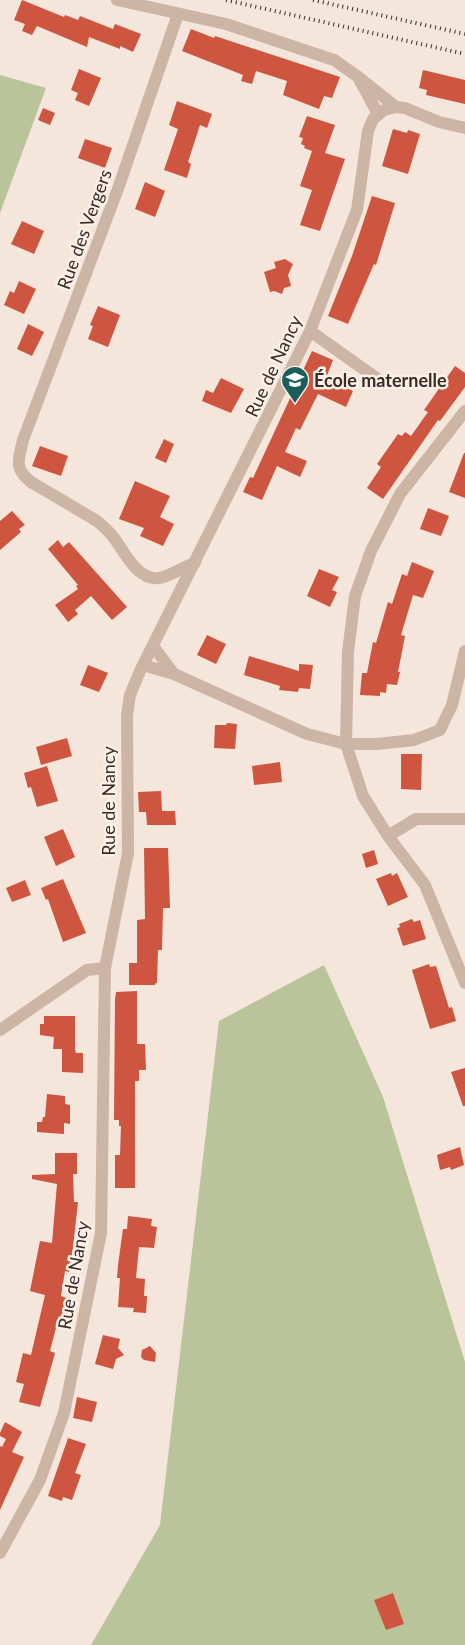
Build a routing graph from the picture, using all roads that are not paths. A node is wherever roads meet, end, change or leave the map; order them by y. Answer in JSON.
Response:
{"nodes":[{"id":1,"x":117,"y":0,"type":"edge"},
{"id":2,"x":178,"y":14,"type":"junction"},
{"id":3,"x":357,"y":76,"type":"junction"},
{"id":4,"x":396,"y":107,"type":"junction"},
{"id":5,"x":378,"y":114,"type":"junction"},
{"id":6,"x":465,"y":128,"type":"edge"},
{"id":7,"x":310,"y":331,"type":"junction"},
{"id":8,"x":379,"y":380,"type":"dead end"},
{"id":9,"x":465,"y":411,"type":"edge"},
{"id":10,"x":195,"y":563,"type":"junction"},
{"id":11,"x":153,"y":646,"type":"junction"},
{"id":12,"x":465,"y":651,"type":"edge"},
{"id":13,"x":143,"y":665,"type":"junction"},
{"id":14,"x":174,"y":674,"type":"junction"},
{"id":15,"x":346,"y":739,"type":"junction"},
{"id":16,"x":465,"y":819,"type":"edge"},
{"id":17,"x":388,"y":836,"type":"junction"},
{"id":18,"x":105,"y":968,"type":"junction"},
{"id":19,"x":465,"y":983,"type":"edge"},
{"id":20,"x":0,"y":1030,"type":"edge"},
{"id":21,"x":0,"y":1553,"type":"edge"}],
"edges":[{"from":1,"to":2,"type":"street"},
{"from":2,"to":3,"type":"street"},
{"from":2,"to":10,"type":"street","name":"Rue des Vergers"},
{"from":3,"to":4,"type":"street"},
{"from":3,"to":5,"type":"street"},
{"from":4,"to":5,"type":"street"},
{"from":4,"to":6,"type":"street"},
{"from":5,"to":7,"type":"street","name":"Rue de Nancy"},
{"from":7,"to":8,"type":"street"},
{"from":7,"to":10,"type":"street","name":"Rue de Nancy"},
{"from":9,"to":15,"type":"street"},
{"from":10,"to":11,"type":"street","name":"Rue de Nancy"},
{"from":11,"to":13,"type":"street","name":"Rue de Nancy"},
{"from":11,"to":14,"type":"street"},
{"from":12,"to":15,"type":"street"},
{"from":13,"to":14,"type":"street"},
{"from":13,"to":18,"type":"street","name":"Rue de Nancy"},
{"from":14,"to":15,"type":"street"},
{"from":15,"to":17,"type":"street"},
{"from":16,"to":17,"type":"street"},
{"from":17,"to":19,"type":"street"},
{"from":18,"to":20,"type":"street"},
{"from":18,"to":21,"type":"street","name":"Rue de Nancy"}]}
